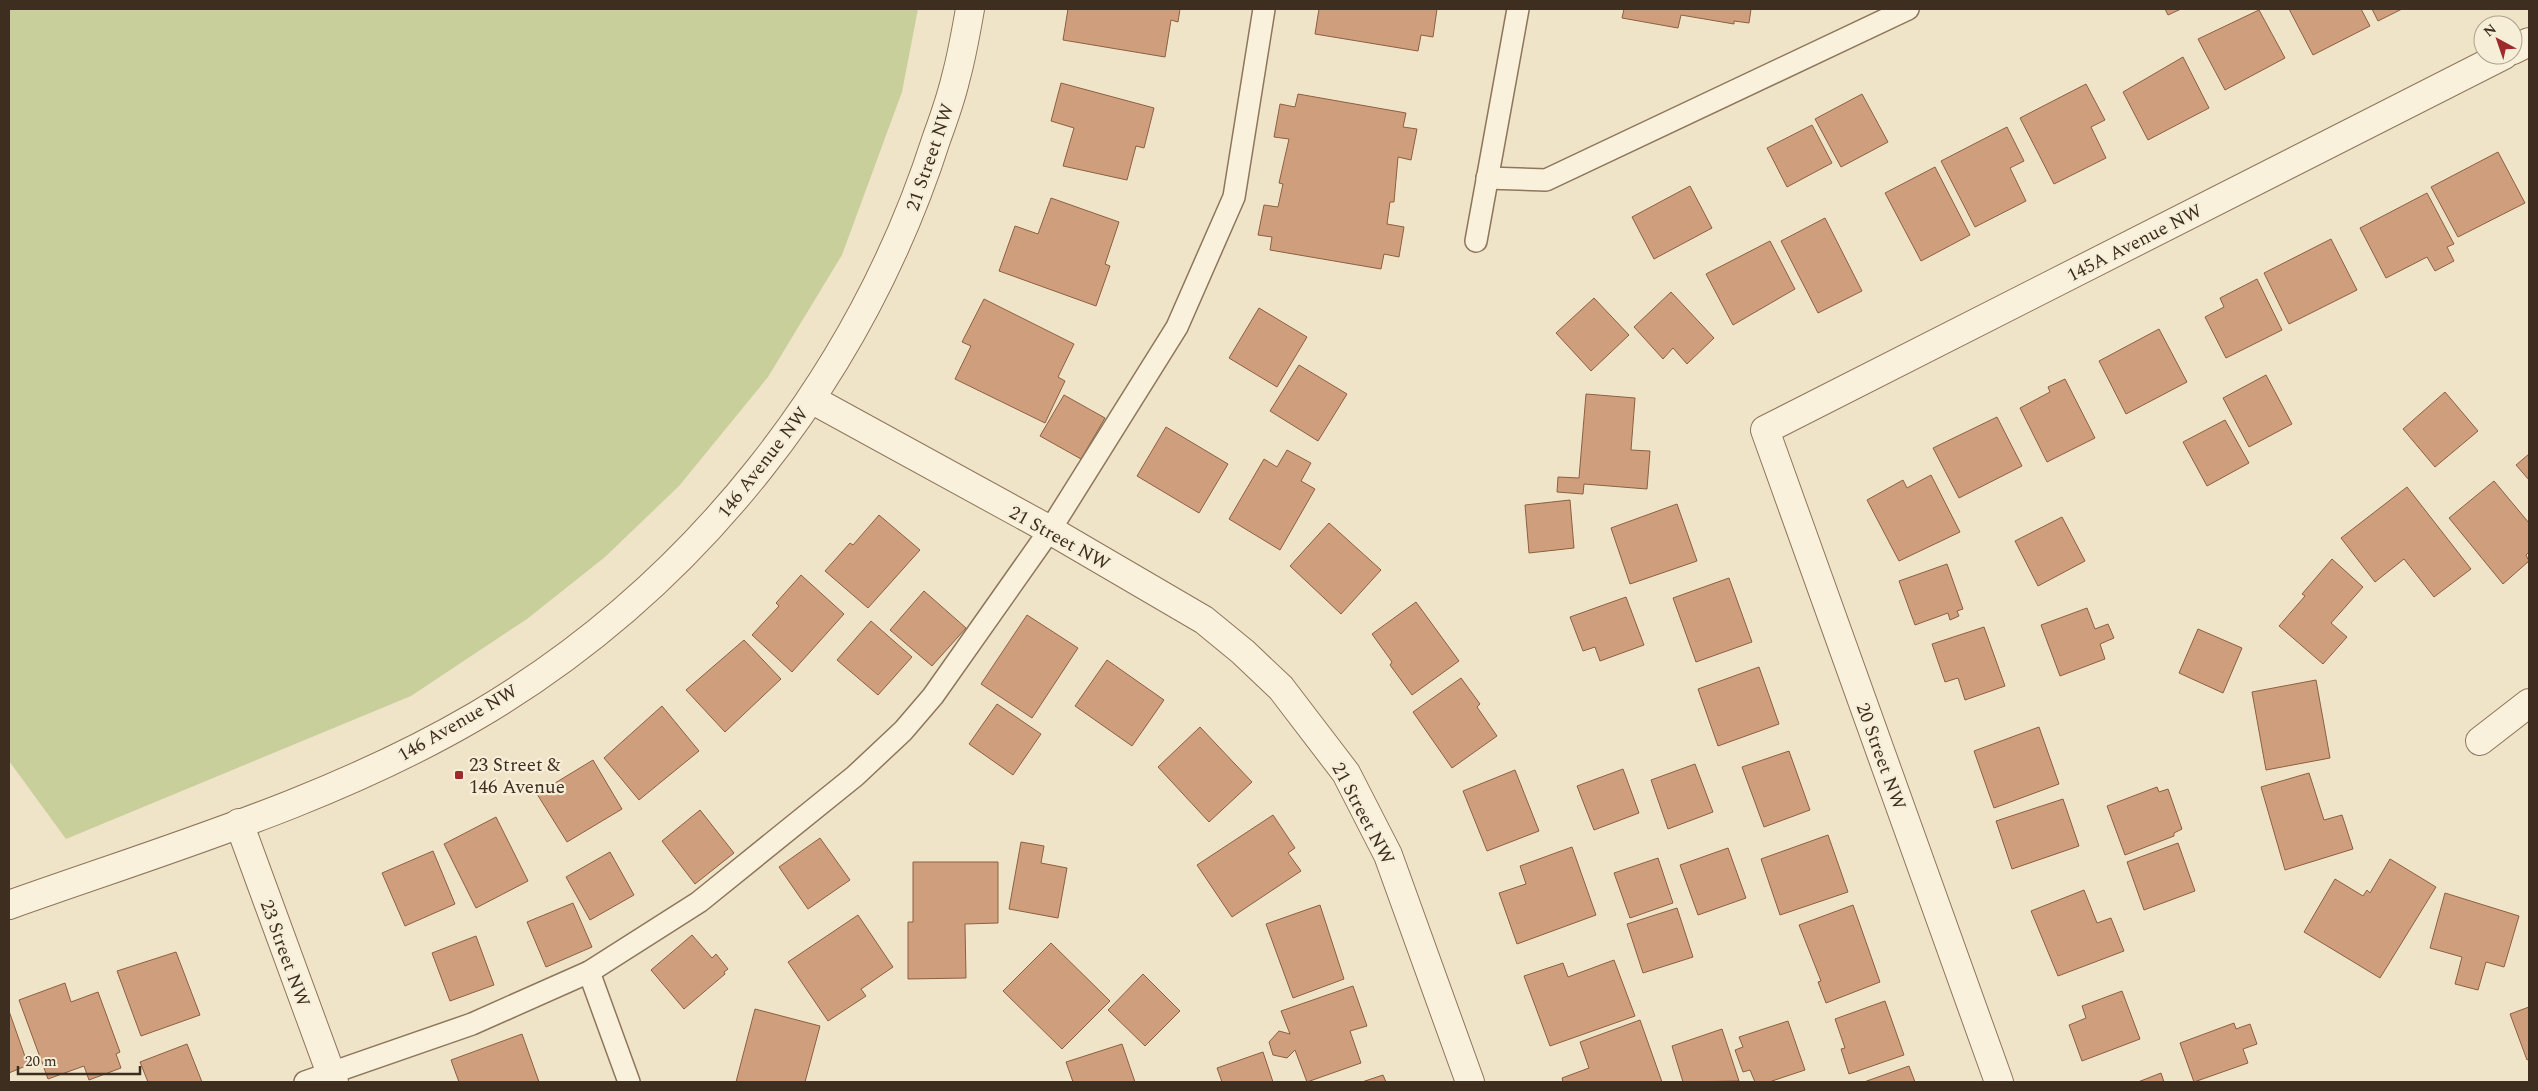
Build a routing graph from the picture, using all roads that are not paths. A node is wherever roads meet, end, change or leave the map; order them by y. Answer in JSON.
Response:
{"nodes":[{"id":1,"x":970,"y":9,"type":"edge"},
{"id":2,"x":1264,"y":9,"type":"edge"},
{"id":3,"x":1518,"y":9,"type":"edge"},
{"id":4,"x":1908,"y":9,"type":"edge"},
{"id":5,"x":2484,"y":65,"type":"edge"},
{"id":6,"x":1487,"y":178,"type":"junction"},
{"id":7,"x":1476,"y":241,"type":"dead end"},
{"id":8,"x":811,"y":399,"type":"junction"},
{"id":9,"x":1765,"y":430,"type":"joint"},
{"id":10,"x":1050,"y":530,"type":"junction"},
{"id":11,"x":2529,"y":703,"type":"edge"},
{"id":12,"x":2480,"y":741,"type":"dead end"},
{"id":13,"x":238,"y":823,"type":"junction"},
{"id":14,"x":9,"y":905,"type":"edge"},
{"id":15,"x":588,"y":972,"type":"junction"},
{"id":16,"x":332,"y":1078,"type":"edge"},
{"id":17,"x":304,"y":1082,"type":"edge"},
{"id":18,"x":629,"y":1082,"type":"edge"},
{"id":19,"x":1470,"y":1082,"type":"edge"},
{"id":20,"x":1999,"y":1082,"type":"edge"}],
"edges":[{"from":1,"to":8,"type":"street","name":"21 Street NW"},
{"from":2,"to":10,"type":"lane"},
{"from":3,"to":6,"type":"lane"},
{"from":4,"to":6,"type":"lane"},
{"from":5,"to":9,"type":"street","name":"145A Avenue NW"},
{"from":6,"to":7,"type":"lane"},
{"from":8,"to":10,"type":"street","name":"21 Street NW"},
{"from":8,"to":13,"type":"street","name":"146 Avenue NW"},
{"from":9,"to":20,"type":"street","name":"20 Street NW"},
{"from":10,"to":15,"type":"lane"},
{"from":10,"to":19,"type":"street","name":"21 Street NW"},
{"from":11,"to":12,"type":"street"},
{"from":13,"to":14,"type":"street","name":"146 Avenue NW"},
{"from":13,"to":16,"type":"street","name":"23 Street NW"},
{"from":15,"to":16,"type":"lane"},
{"from":15,"to":18,"type":"lane"},
{"from":16,"to":17,"type":"lane"}]}
